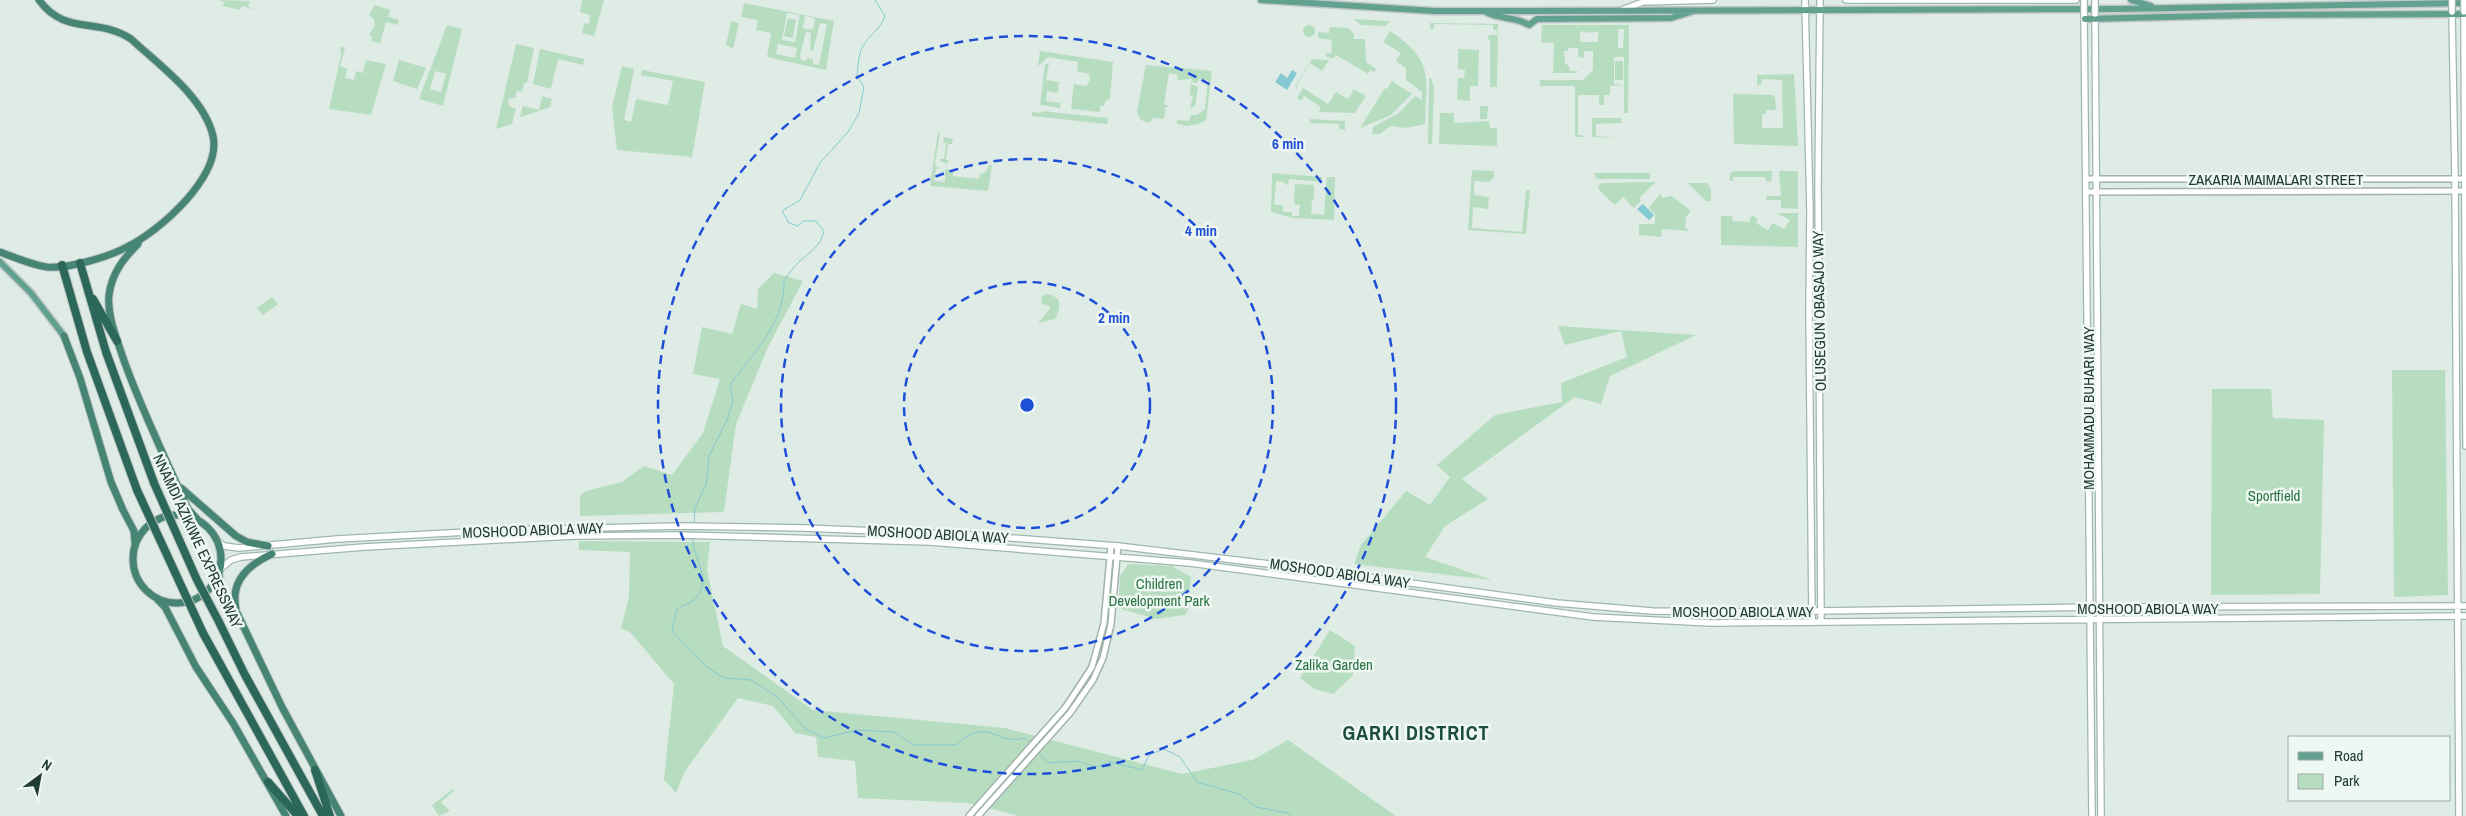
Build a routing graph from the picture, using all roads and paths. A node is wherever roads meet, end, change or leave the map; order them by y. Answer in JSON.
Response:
{"nodes":[{"id":1,"x":38,"y":0,"type":"edge"},
{"id":2,"x":1261,"y":0,"type":"edge"},
{"id":3,"x":1713,"y":0,"type":"edge"},
{"id":4,"x":1846,"y":0,"type":"edge"},
{"id":5,"x":2076,"y":0,"type":"edge"},
{"id":6,"x":2084,"y":0,"type":"edge"},
{"id":7,"x":2095,"y":0,"type":"edge"},
{"id":8,"x":2131,"y":0,"type":"edge"},
{"id":9,"x":2452,"y":0,"type":"edge"},
{"id":10,"x":2465,"y":1,"type":"edge"},
{"id":11,"x":1805,"y":5,"type":"edge"},
{"id":12,"x":1820,"y":5,"type":"edge"},
{"id":13,"x":2157,"y":8,"type":"junction"},
{"id":14,"x":1624,"y":9,"type":"junction"},
{"id":15,"x":1700,"y":9,"type":"junction"},
{"id":16,"x":1484,"y":11,"type":"junction"},
{"id":17,"x":2452,"y":13,"type":"junction"},
{"id":18,"x":2464,"y":13,"type":"junction"},
{"id":19,"x":2084,"y":16,"type":"junction"},
{"id":20,"x":2095,"y":16,"type":"junction"},
{"id":21,"x":1806,"y":56,"type":"junction"},
{"id":22,"x":1818,"y":56,"type":"junction"},
{"id":23,"x":2087,"y":179,"type":"junction"},
{"id":24,"x":2097,"y":180,"type":"junction"},
{"id":25,"x":2456,"y":180,"type":"junction"},
{"id":26,"x":2465,"y":180,"type":"edge"},
{"id":27,"x":2455,"y":190,"type":"junction"},
{"id":28,"x":2465,"y":190,"type":"edge"},
{"id":29,"x":2087,"y":192,"type":"junction"},
{"id":30,"x":2097,"y":192,"type":"junction"},
{"id":31,"x":1810,"y":232,"type":"junction"},
{"id":32,"x":1818,"y":232,"type":"junction"},
{"id":33,"x":143,"y":239,"type":"junction"},
{"id":34,"x":0,"y":252,"type":"edge"},
{"id":35,"x":0,"y":262,"type":"edge"},
{"id":36,"x":80,"y":263,"type":"junction"},
{"id":37,"x":62,"y":265,"type":"junction"},
{"id":38,"x":86,"y":286,"type":"junction"},
{"id":39,"x":64,"y":336,"type":"joint"},
{"id":40,"x":117,"y":341,"type":"junction"},
{"id":41,"x":2466,"y":446,"type":"edge"},
{"id":42,"x":176,"y":481,"type":"junction"},
{"id":43,"x":199,"y":522,"type":"junction"},
{"id":44,"x":217,"y":541,"type":"junction"},
{"id":45,"x":135,"y":543,"type":"junction"},
{"id":46,"x":268,"y":546,"type":"junction"},
{"id":47,"x":1111,"y":546,"type":"junction"},
{"id":48,"x":1118,"y":546,"type":"junction"},
{"id":49,"x":272,"y":554,"type":"junction"},
{"id":50,"x":1110,"y":555,"type":"junction"},
{"id":51,"x":1117,"y":556,"type":"junction"},
{"id":52,"x":219,"y":570,"type":"junction"},
{"id":53,"x":154,"y":597,"type":"junction"},
{"id":54,"x":2457,"y":606,"type":"junction"},
{"id":55,"x":2466,"y":606,"type":"edge"},
{"id":56,"x":2099,"y":607,"type":"junction"},
{"id":57,"x":2090,"y":608,"type":"junction"},
{"id":58,"x":2287,"y":608,"type":"junction"},
{"id":59,"x":1812,"y":610,"type":"junction"},
{"id":60,"x":1821,"y":610,"type":"junction"},
{"id":61,"x":237,"y":613,"type":"junction"},
{"id":62,"x":2457,"y":616,"type":"junction"},
{"id":63,"x":2466,"y":616,"type":"edge"},
{"id":64,"x":2288,"y":617,"type":"junction"},
{"id":65,"x":2089,"y":619,"type":"junction"},
{"id":66,"x":2099,"y":619,"type":"junction"},
{"id":67,"x":1812,"y":621,"type":"junction"},
{"id":68,"x":1821,"y":621,"type":"junction"},
{"id":69,"x":315,"y":770,"type":"junction"},
{"id":70,"x":268,"y":782,"type":"junction"},
{"id":71,"x":286,"y":816,"type":"edge"},
{"id":72,"x":298,"y":816,"type":"edge"},
{"id":73,"x":304,"y":816,"type":"edge"},
{"id":74,"x":323,"y":816,"type":"edge"},
{"id":75,"x":330,"y":816,"type":"edge"},
{"id":76,"x":341,"y":816,"type":"edge"},
{"id":77,"x":968,"y":816,"type":"edge"},
{"id":78,"x":978,"y":816,"type":"edge"},
{"id":79,"x":2092,"y":816,"type":"edge"},
{"id":80,"x":2101,"y":816,"type":"edge"},
{"id":81,"x":2459,"y":816,"type":"edge"}],
"edges":[{"from":1,"to":33,"type":"highway","name":"NNAMDI AZIKIWE EXPRESSWAY"},
{"from":2,"to":16,"type":"main road"},
{"from":3,"to":14,"type":"main road"},
{"from":4,"to":5,"type":"main road"},
{"from":6,"to":19,"type":"main road","name":"MOHAMMADU BUHARI WAY","bridge":true},
{"from":7,"to":20,"type":"main road","name":"MOHAMMADU BUHARI WAY","bridge":true},
{"from":8,"to":13,"type":"main road"},
{"from":9,"to":17,"type":"main road","bridge":true},
{"from":10,"to":13,"type":"main road"},
{"from":10,"to":18,"type":"main road","bridge":true},
{"from":11,"to":12,"type":"main road"},
{"from":11,"to":15,"type":"main road"},
{"from":11,"to":21,"type":"main road","name":"OLUSEGUN OBASAJO WAY"},
{"from":12,"to":13,"type":"main road"},
{"from":12,"to":22,"type":"main road","name":"OLUSEGUN OBASAJO WAY"},
{"from":14,"to":15,"type":"main road"},
{"from":14,"to":16,"type":"main road"},
{"from":15,"to":16,"type":"main road"},
{"from":17,"to":18,"type":"main road"},
{"from":17,"to":20,"type":"main road"},
{"from":17,"to":25,"type":"main road"},
{"from":18,"to":26,"type":"main road"},
{"from":19,"to":20,"type":"main road"},
{"from":19,"to":23,"type":"main road","name":"MOHAMMADU BUHARI WAY"},
{"from":20,"to":24,"type":"main road","name":"MOHAMMADU BUHARI WAY"},
{"from":21,"to":22,"type":"main road"},
{"from":21,"to":31,"type":"main road","name":"OLUSEGUN OBASAJO WAY"},
{"from":22,"to":32,"type":"main road","name":"OLUSEGUN OBASAJO WAY"},
{"from":23,"to":24,"type":"street","name":"ZAKARIA MAIMALARI STREET"},
{"from":23,"to":29,"type":"main road","name":"MOHAMMADU BUHARI WAY"},
{"from":24,"to":25,"type":"street","name":"ZAKARIA MAIMALARI STREET"},
{"from":24,"to":30,"type":"main road","name":"MOHAMMADU BUHARI WAY"},
{"from":25,"to":26,"type":"street","name":"ZAKARIA MAIMALARI STREET"},
{"from":25,"to":27,"type":"main road"},
{"from":26,"to":28,"type":"main road"},
{"from":27,"to":28,"type":"street","name":"ZAKARIA MAIMALARI STREET"},
{"from":27,"to":30,"type":"street","name":"ZAKARIA MAIMALARI STREET"},
{"from":27,"to":54,"type":"main road"},
{"from":28,"to":41,"type":"main road"},
{"from":29,"to":30,"type":"street","name":"ZAKARIA MAIMALARI STREET"},
{"from":29,"to":57,"type":"main road","name":"MOHAMMADU BUHARI WAY"},
{"from":30,"to":56,"type":"main road","name":"MOHAMMADU BUHARI WAY"},
{"from":31,"to":32,"type":"main road"},
{"from":31,"to":59,"type":"main road","name":"OLUSEGUN OBASAJO WAY"},
{"from":32,"to":60,"type":"main road","name":"OLUSEGUN OBASAJO WAY"},
{"from":33,"to":36,"type":"highway"},
{"from":33,"to":40,"type":"highway","name":"NNAMDI AZIKIWE EXPRESSWAY"},
{"from":34,"to":37,"type":"highway"},
{"from":35,"to":39,"type":"main road"},
{"from":36,"to":37,"type":"highway"},
{"from":36,"to":38,"type":"highway","name":"NNAMDI AZIKIWE EXPRESSWAY"},
{"from":37,"to":73,"type":"highway","bridge":true},
{"from":38,"to":40,"type":"highway"},
{"from":38,"to":74,"type":"highway","name":"NNAMDI AZIKIWE EXPRESSWAY","bridge":true},
{"from":39,"to":45,"type":"highway"},
{"from":40,"to":42,"type":"highway","name":"NNAMDI AZIKIWE EXPRESSWAY"},
{"from":42,"to":43,"type":"highway","name":"NNAMDI AZIKIWE EXPRESSWAY"},
{"from":42,"to":46,"type":"highway"},
{"from":43,"to":44,"type":"highway"},
{"from":43,"to":45,"type":"highway"},
{"from":44,"to":46,"type":"main road","name":"MOSHOOD ABIOLA WAY"},
{"from":44,"to":52,"type":"highway"},
{"from":45,"to":53,"type":"highway"},
{"from":46,"to":47,"type":"main road","name":"MOSHOOD ABIOLA WAY"},
{"from":47,"to":48,"type":"main road","name":"MOSHOOD ABIOLA WAY"},
{"from":47,"to":50,"type":"street"},
{"from":48,"to":51,"type":"street"},
{"from":48,"to":59,"type":"main road","name":"MOSHOOD ABIOLA WAY"},
{"from":49,"to":50,"type":"main road","name":"MOSHOOD ABIOLA WAY"},
{"from":49,"to":52,"type":"main road","name":"MOSHOOD ABIOLA WAY"},
{"from":49,"to":61,"type":"highway"},
{"from":50,"to":51,"type":"main road","name":"MOSHOOD ABIOLA WAY"},
{"from":50,"to":77,"type":"street"},
{"from":51,"to":67,"type":"main road","name":"MOSHOOD ABIOLA WAY"},
{"from":51,"to":78,"type":"street"},
{"from":52,"to":53,"type":"highway"},
{"from":52,"to":61,"type":"highway","name":"NNAMDI AZIKIWE EXPRESSWAY"},
{"from":53,"to":70,"type":"highway"},
{"from":54,"to":55,"type":"main road","name":"MOSHOOD ABIOLA WAY"},
{"from":54,"to":58,"type":"main road","name":"MOSHOOD ABIOLA WAY"},
{"from":54,"to":62,"type":"main road"},
{"from":56,"to":57,"type":"main road","name":"MOSHOOD ABIOLA WAY"},
{"from":56,"to":58,"type":"main road","name":"MOSHOOD ABIOLA WAY"},
{"from":56,"to":66,"type":"main road","name":"MOHAMMADU BUHARI WAY"},
{"from":57,"to":60,"type":"main road","name":"MOSHOOD ABIOLA WAY"},
{"from":57,"to":65,"type":"main road","name":"MOHAMMADU BUHARI WAY"},
{"from":58,"to":64,"type":"main road"},
{"from":59,"to":60,"type":"main road","name":"MOSHOOD ABIOLA WAY"},
{"from":59,"to":67,"type":"main road","name":"OLUSEGUN OBASAJO WAY"},
{"from":60,"to":68,"type":"main road","name":"OLUSEGUN OBASAJO WAY"},
{"from":61,"to":69,"type":"highway","name":"NNAMDI AZIKIWE EXPRESSWAY"},
{"from":62,"to":63,"type":"main road","name":"MOSHOOD ABIOLA WAY"},
{"from":62,"to":64,"type":"main road","name":"MOSHOOD ABIOLA WAY"},
{"from":62,"to":81,"type":"main road"},
{"from":64,"to":66,"type":"main road","name":"MOSHOOD ABIOLA WAY"},
{"from":65,"to":66,"type":"main road","name":"MOSHOOD ABIOLA WAY"},
{"from":65,"to":68,"type":"main road","name":"MOSHOOD ABIOLA WAY"},
{"from":65,"to":79,"type":"main road","name":"MOHAMMADU BUHARI WAY"},
{"from":66,"to":80,"type":"main road","name":"MOHAMMADU BUHARI WAY"},
{"from":67,"to":68,"type":"main road","name":"MOSHOOD ABIOLA WAY"},
{"from":69,"to":75,"type":"highway"},
{"from":69,"to":76,"type":"highway","name":"NNAMDI AZIKIWE EXPRESSWAY"},
{"from":70,"to":71,"type":"highway"},
{"from":70,"to":72,"type":"highway"}]}
